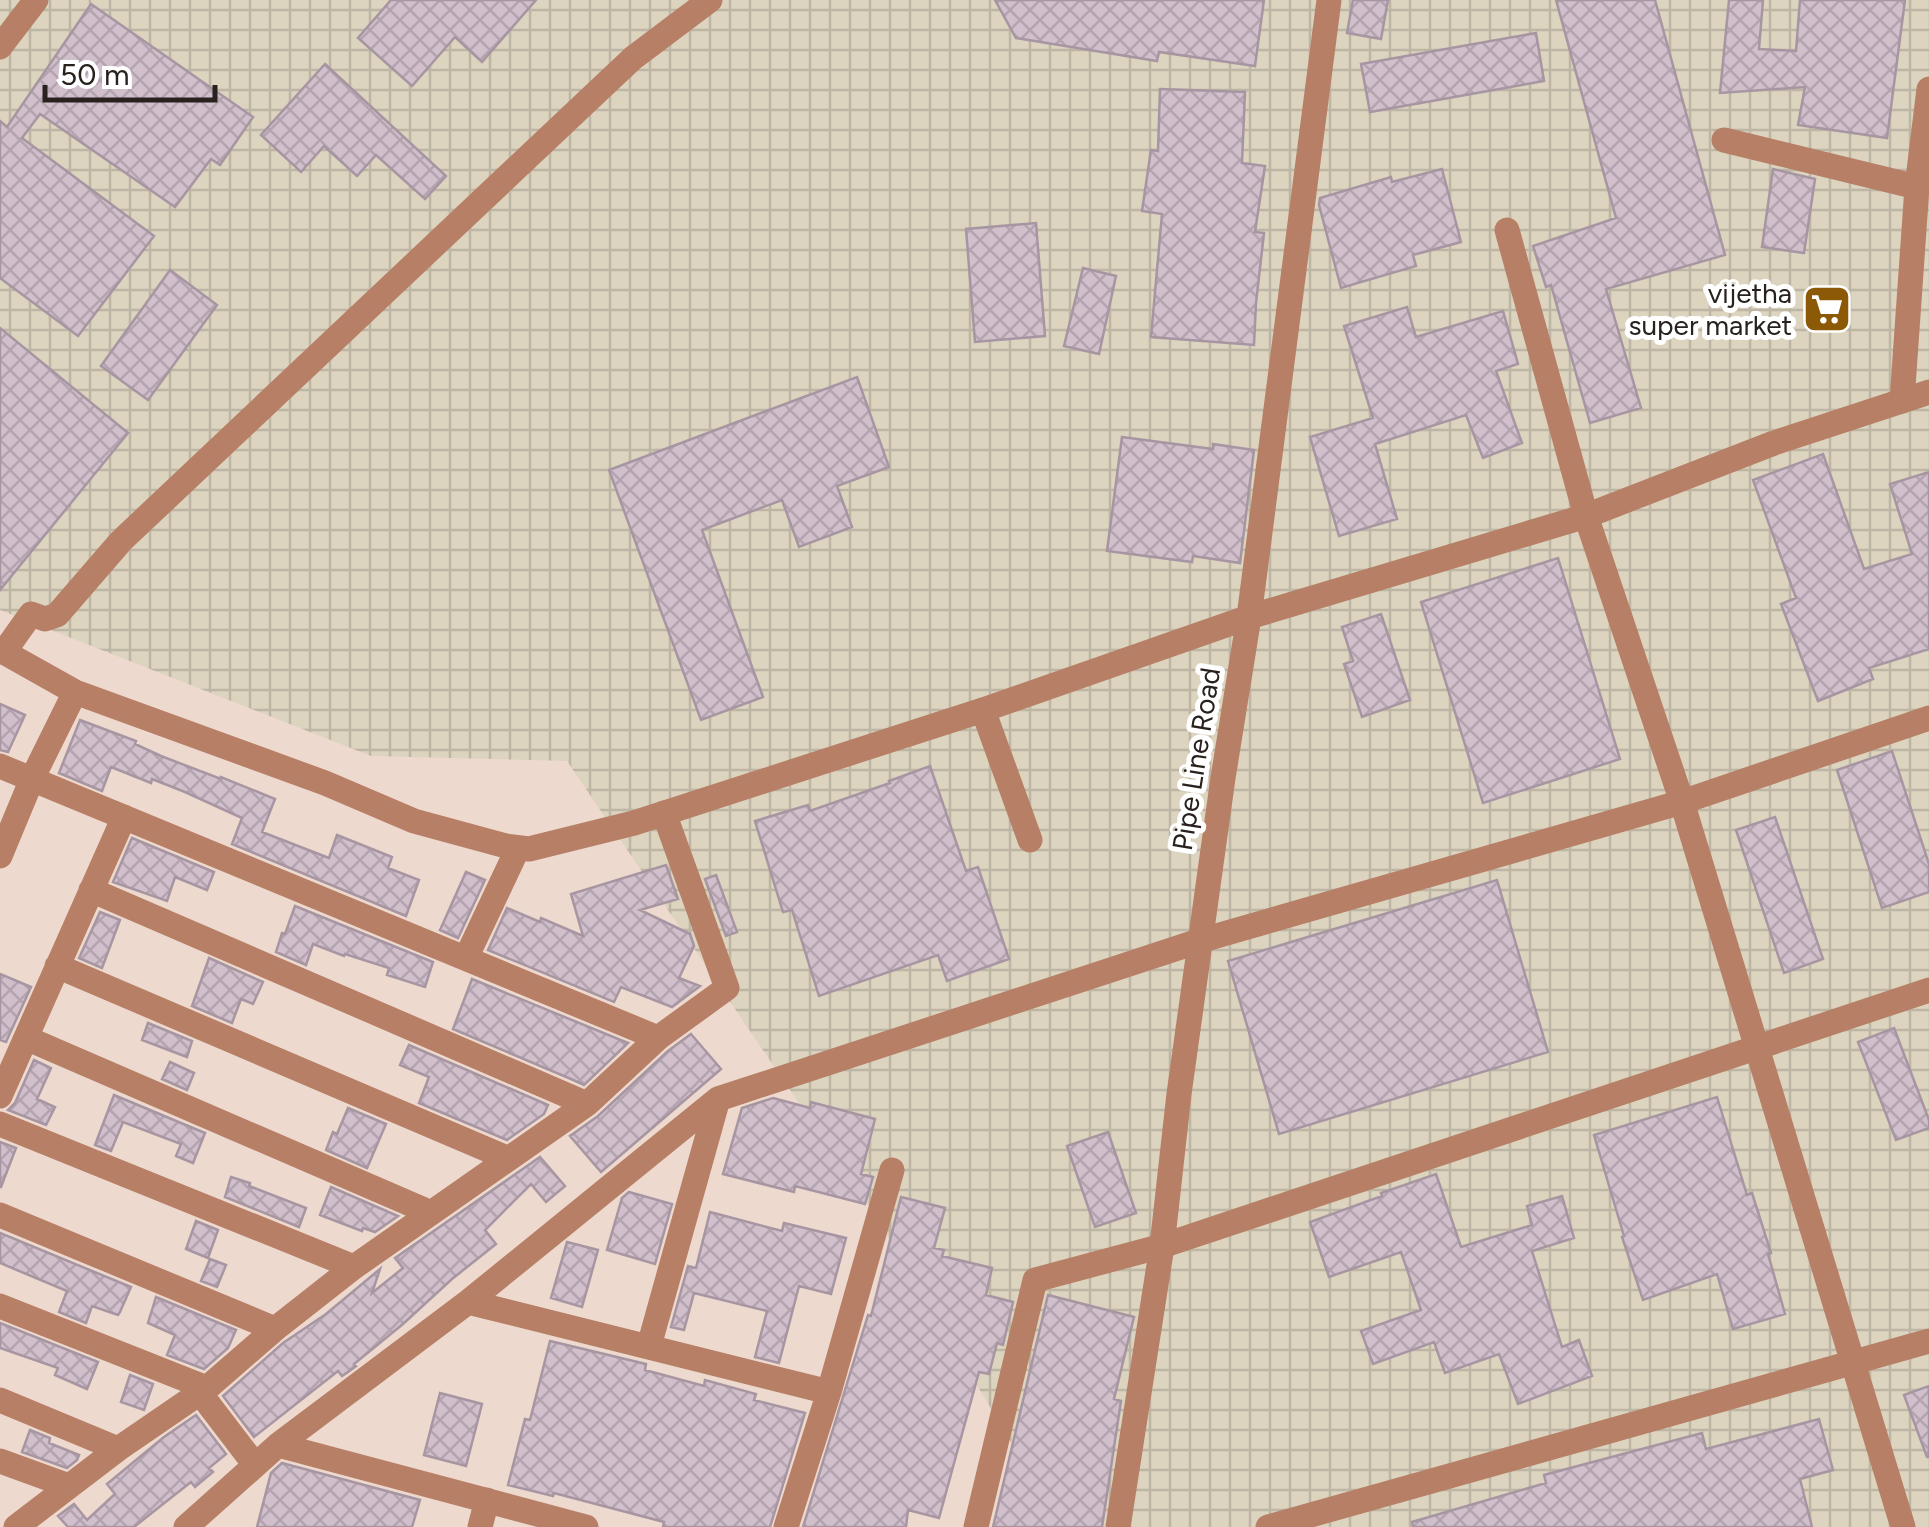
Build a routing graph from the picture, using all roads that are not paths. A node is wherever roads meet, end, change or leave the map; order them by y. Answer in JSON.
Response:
{"nodes":[{"id":1,"x":36,"y":0,"type":"edge"},
{"id":2,"x":710,"y":0,"type":"edge"},
{"id":3,"x":1329,"y":0,"type":"edge"},
{"id":4,"x":0,"y":47,"type":"edge"},
{"id":5,"x":1929,"y":89,"type":"edge"},
{"id":6,"x":1724,"y":140,"type":"dead end"},
{"id":7,"x":1917,"y":186,"type":"junction"},
{"id":8,"x":1507,"y":230,"type":"dead end"},
{"id":9,"x":1929,"y":392,"type":"edge"},
{"id":10,"x":1902,"y":401,"type":"junction"},
{"id":11,"x":1586,"y":516,"type":"junction"},
{"id":12,"x":1249,"y":617,"type":"junction"},
{"id":13,"x":2,"y":651,"type":"edge"},
{"id":14,"x":75,"y":692,"type":"junction"},
{"id":15,"x":983,"y":710,"type":"junction"},
{"id":16,"x":1929,"y":718,"type":"edge"},
{"id":17,"x":0,"y":766,"type":"edge"},
{"id":18,"x":32,"y":779,"type":"junction"},
{"id":19,"x":1682,"y":802,"type":"junction"},
{"id":20,"x":664,"y":813,"type":"junction"},
{"id":21,"x":124,"y":817,"type":"junction"},
{"id":22,"x":1030,"y":840,"type":"dead end"},
{"id":23,"x":518,"y":848,"type":"junction"},
{"id":24,"x":0,"y":856,"type":"edge"},
{"id":25,"x":91,"y":890,"type":"junction"},
{"id":26,"x":1199,"y":941,"type":"junction"},
{"id":27,"x":466,"y":958,"type":"junction"},
{"id":28,"x":57,"y":966,"type":"junction"},
{"id":29,"x":1929,"y":990,"type":"edge"},
{"id":30,"x":26,"y":1038,"type":"junction"},
{"id":31,"x":658,"y":1038,"type":"junction"},
{"id":32,"x":1757,"y":1046,"type":"junction"},
{"id":33,"x":0,"y":1096,"type":"edge"},
{"id":34,"x":718,"y":1099,"type":"junction"},
{"id":35,"x":586,"y":1104,"type":"junction"},
{"id":36,"x":0,"y":1124,"type":"edge"},
{"id":37,"x":507,"y":1158,"type":"junction"},
{"id":38,"x":892,"y":1170,"type":"dead end"},
{"id":39,"x":429,"y":1212,"type":"junction"},
{"id":40,"x":0,"y":1215,"type":"edge"},
{"id":41,"x":1162,"y":1246,"type":"junction"},
{"id":42,"x":354,"y":1267,"type":"junction"},
{"id":43,"x":468,"y":1302,"type":"junction"},
{"id":44,"x":0,"y":1306,"type":"edge"},
{"id":45,"x":275,"y":1329,"type":"junction"},
{"id":46,"x":1929,"y":1341,"type":"edge"},
{"id":47,"x":649,"y":1346,"type":"junction"},
{"id":48,"x":1852,"y":1363,"type":"junction"},
{"id":49,"x":204,"y":1390,"type":"junction"},
{"id":50,"x":829,"y":1392,"type":"junction"},
{"id":51,"x":0,"y":1400,"type":"edge"},
{"id":52,"x":278,"y":1445,"type":"junction"},
{"id":53,"x":118,"y":1449,"type":"junction"},
{"id":54,"x":0,"y":1461,"type":"edge"},
{"id":55,"x":255,"y":1465,"type":"junction"},
{"id":56,"x":70,"y":1486,"type":"junction"},
{"id":57,"x":487,"y":1500,"type":"junction"},
{"id":58,"x":16,"y":1527,"type":"edge"},
{"id":59,"x":186,"y":1527,"type":"edge"},
{"id":60,"x":480,"y":1527,"type":"edge"},
{"id":61,"x":586,"y":1527,"type":"edge"},
{"id":62,"x":786,"y":1527,"type":"edge"},
{"id":63,"x":976,"y":1527,"type":"edge"},
{"id":64,"x":1118,"y":1527,"type":"edge"},
{"id":65,"x":1268,"y":1527,"type":"edge"},
{"id":66,"x":1903,"y":1527,"type":"edge"}],
"edges":[{"from":1,"to":4,"type":"street"},
{"from":2,"to":13,"type":"street"},
{"from":3,"to":12,"type":"street","name":"Pipe Line Road"},
{"from":5,"to":7,"type":"street"},
{"from":6,"to":7,"type":"street"},
{"from":7,"to":10,"type":"street"},
{"from":8,"to":11,"type":"street"},
{"from":9,"to":10,"type":"street"},
{"from":10,"to":11,"type":"street"},
{"from":11,"to":12,"type":"street"},
{"from":11,"to":19,"type":"street"},
{"from":12,"to":15,"type":"street"},
{"from":12,"to":26,"type":"street","name":"Pipe Line Road"},
{"from":13,"to":14,"type":"street"},
{"from":14,"to":18,"type":"street"},
{"from":14,"to":23,"type":"street"},
{"from":15,"to":20,"type":"street"},
{"from":15,"to":22,"type":"street"},
{"from":16,"to":19,"type":"street"},
{"from":17,"to":18,"type":"street"},
{"from":18,"to":21,"type":"street"},
{"from":18,"to":24,"type":"street"},
{"from":19,"to":26,"type":"street"},
{"from":19,"to":32,"type":"street"},
{"from":20,"to":23,"type":"street"},
{"from":20,"to":31,"type":"street"},
{"from":21,"to":25,"type":"street"},
{"from":21,"to":27,"type":"street"},
{"from":23,"to":27,"type":"street"},
{"from":25,"to":28,"type":"street"},
{"from":25,"to":35,"type":"street"},
{"from":26,"to":34,"type":"street"},
{"from":26,"to":41,"type":"street","name":"Pipe Line Road"},
{"from":27,"to":31,"type":"street"},
{"from":28,"to":30,"type":"street"},
{"from":28,"to":37,"type":"street"},
{"from":29,"to":32,"type":"street"},
{"from":30,"to":33,"type":"street"},
{"from":30,"to":39,"type":"street"},
{"from":31,"to":35,"type":"street"},
{"from":32,"to":41,"type":"street"},
{"from":32,"to":48,"type":"street"},
{"from":34,"to":43,"type":"street"},
{"from":34,"to":47,"type":"street"},
{"from":35,"to":37,"type":"street"},
{"from":36,"to":42,"type":"street"},
{"from":37,"to":39,"type":"street"},
{"from":38,"to":50,"type":"street"},
{"from":39,"to":42,"type":"street"},
{"from":40,"to":45,"type":"street"},
{"from":41,"to":63,"type":"street"},
{"from":41,"to":64,"type":"street","name":"Pipe Line Road"},
{"from":42,"to":45,"type":"street"},
{"from":43,"to":47,"type":"street"},
{"from":43,"to":52,"type":"street"},
{"from":44,"to":49,"type":"street"},
{"from":45,"to":49,"type":"street"},
{"from":46,"to":48,"type":"street"},
{"from":47,"to":50,"type":"street"},
{"from":48,"to":65,"type":"street"},
{"from":48,"to":66,"type":"street"},
{"from":49,"to":53,"type":"street"},
{"from":49,"to":55,"type":"street"},
{"from":50,"to":62,"type":"street"},
{"from":51,"to":53,"type":"street"},
{"from":52,"to":55,"type":"street"},
{"from":52,"to":57,"type":"street"},
{"from":53,"to":56,"type":"street"},
{"from":54,"to":56,"type":"street"},
{"from":55,"to":59,"type":"street"},
{"from":56,"to":58,"type":"street"},
{"from":57,"to":60,"type":"street"},
{"from":57,"to":61,"type":"street"}]}
